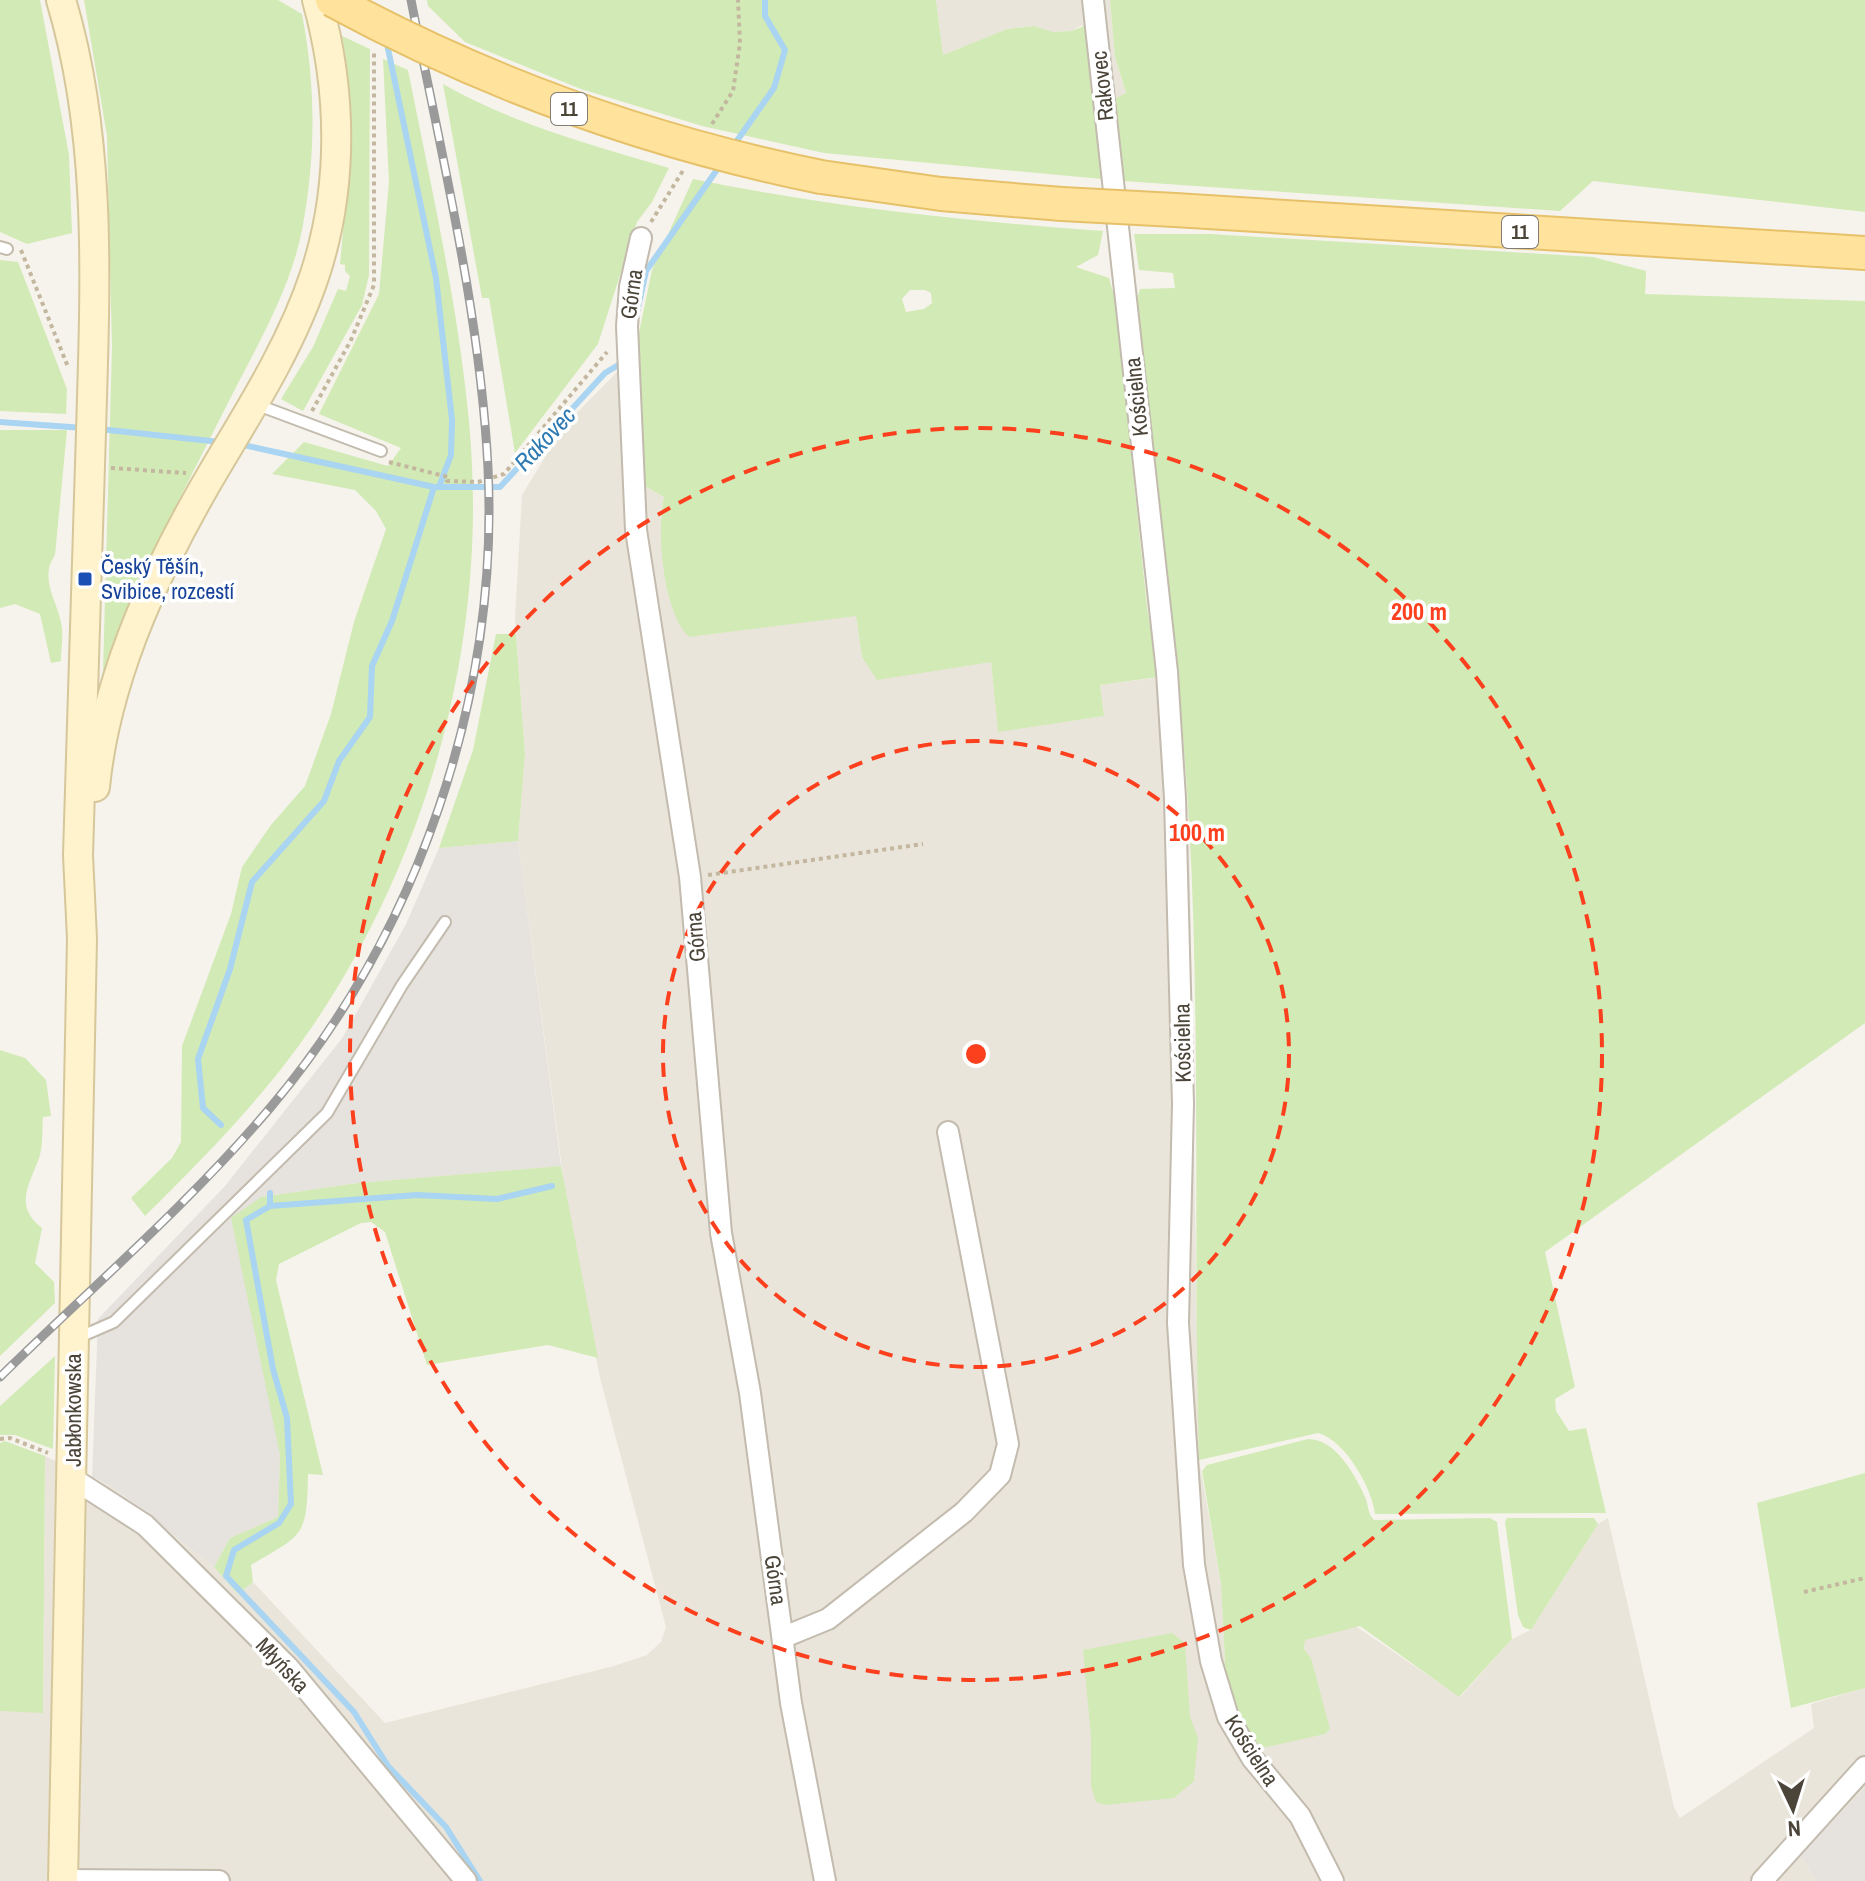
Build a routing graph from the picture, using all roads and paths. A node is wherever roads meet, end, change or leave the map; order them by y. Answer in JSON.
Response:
{"nodes":[{"id":1,"x":61,"y":0,"type":"edge"},
{"id":2,"x":317,"y":0,"type":"edge"},
{"id":3,"x":332,"y":0,"type":"edge"},
{"id":4,"x":1093,"y":0,"type":"edge"},
{"id":5,"x":373,"y":47,"type":"dead end"},
{"id":6,"x":1111,"y":172,"type":"joint"},
{"id":7,"x":641,"y":238,"type":"dead end"},
{"id":8,"x":3,"y":248,"type":"edge"},
{"id":9,"x":1865,"y":253,"type":"edge"},
{"id":10,"x":614,"y":359,"type":"dead end"},
{"id":11,"x":82,"y":386,"type":"junction"},
{"id":12,"x":248,"y":414,"type":"junction"},
{"id":13,"x":308,"y":421,"type":"junction"},
{"id":14,"x":381,"y":451,"type":"joint"},
{"id":15,"x":90,"y":461,"type":"junction"},
{"id":16,"x":215,"y":469,"type":"junction"},
{"id":17,"x":923,"y":844,"type":"dead end"},
{"id":18,"x":690,"y":877,"type":"junction"},
{"id":19,"x":445,"y":922,"type":"dead end"},
{"id":20,"x":82,"y":939,"type":"junction"},
{"id":21,"x":948,"y":1132,"type":"dead end"},
{"id":22,"x":73,"y":1340,"type":"junction"},
{"id":23,"x":0,"y":1439,"type":"edge"},
{"id":24,"x":72,"y":1471,"type":"junction"},
{"id":25,"x":1865,"y":1578,"type":"edge"},
{"id":26,"x":1804,"y":1592,"type":"dead end"},
{"id":27,"x":784,"y":1637,"type":"junction"},
{"id":28,"x":1865,"y":1767,"type":"edge"},
{"id":29,"x":63,"y":1880,"type":"edge"},
{"id":30,"x":219,"y":1881,"type":"edge"},
{"id":31,"x":466,"y":1881,"type":"edge"},
{"id":32,"x":825,"y":1881,"type":"edge"},
{"id":33,"x":1333,"y":1881,"type":"edge"},
{"id":34,"x":1762,"y":1881,"type":"edge"}],
"edges":[{"from":1,"to":11,"type":"main road"},
{"from":2,"to":12,"type":"main road"},
{"from":3,"to":9,"type":"main road","number":"11","bridge":true},
{"from":4,"to":6,"type":"street","name":"Rakovec"},
{"from":5,"to":13,"type":"path"},
{"from":6,"to":33,"type":"street","name":"Kościelna"},
{"from":7,"to":18,"type":"street","name":"Górna"},
{"from":8,"to":11,"type":"path"},
{"from":10,"to":14,"type":"path"},
{"from":11,"to":15,"type":"main road"},
{"from":12,"to":13,"type":"lane"},
{"from":12,"to":16,"type":"main road"},
{"from":13,"to":14,"type":"lane"},
{"from":15,"to":16,"type":"path"},
{"from":15,"to":20,"type":"main road"},
{"from":16,"to":20,"type":"main road"},
{"from":17,"to":18,"type":"path"},
{"from":18,"to":27,"type":"street","name":"Górna"},
{"from":19,"to":22,"type":"lane"},
{"from":20,"to":22,"type":"main road","name":"Jabłonkowska"},
{"from":21,"to":27,"type":"street","name":"Górna"},
{"from":22,"to":24,"type":"main road","name":"Jabłonkowska"},
{"from":23,"to":24,"type":"path"},
{"from":24,"to":29,"type":"main road","name":"Jabłonkowska"},
{"from":24,"to":31,"type":"street","name":"Młyńska"},
{"from":25,"to":26,"type":"path"},
{"from":27,"to":32,"type":"street","name":"Górna"},
{"from":28,"to":34,"type":"street"},
{"from":29,"to":30,"type":"street"}]}
